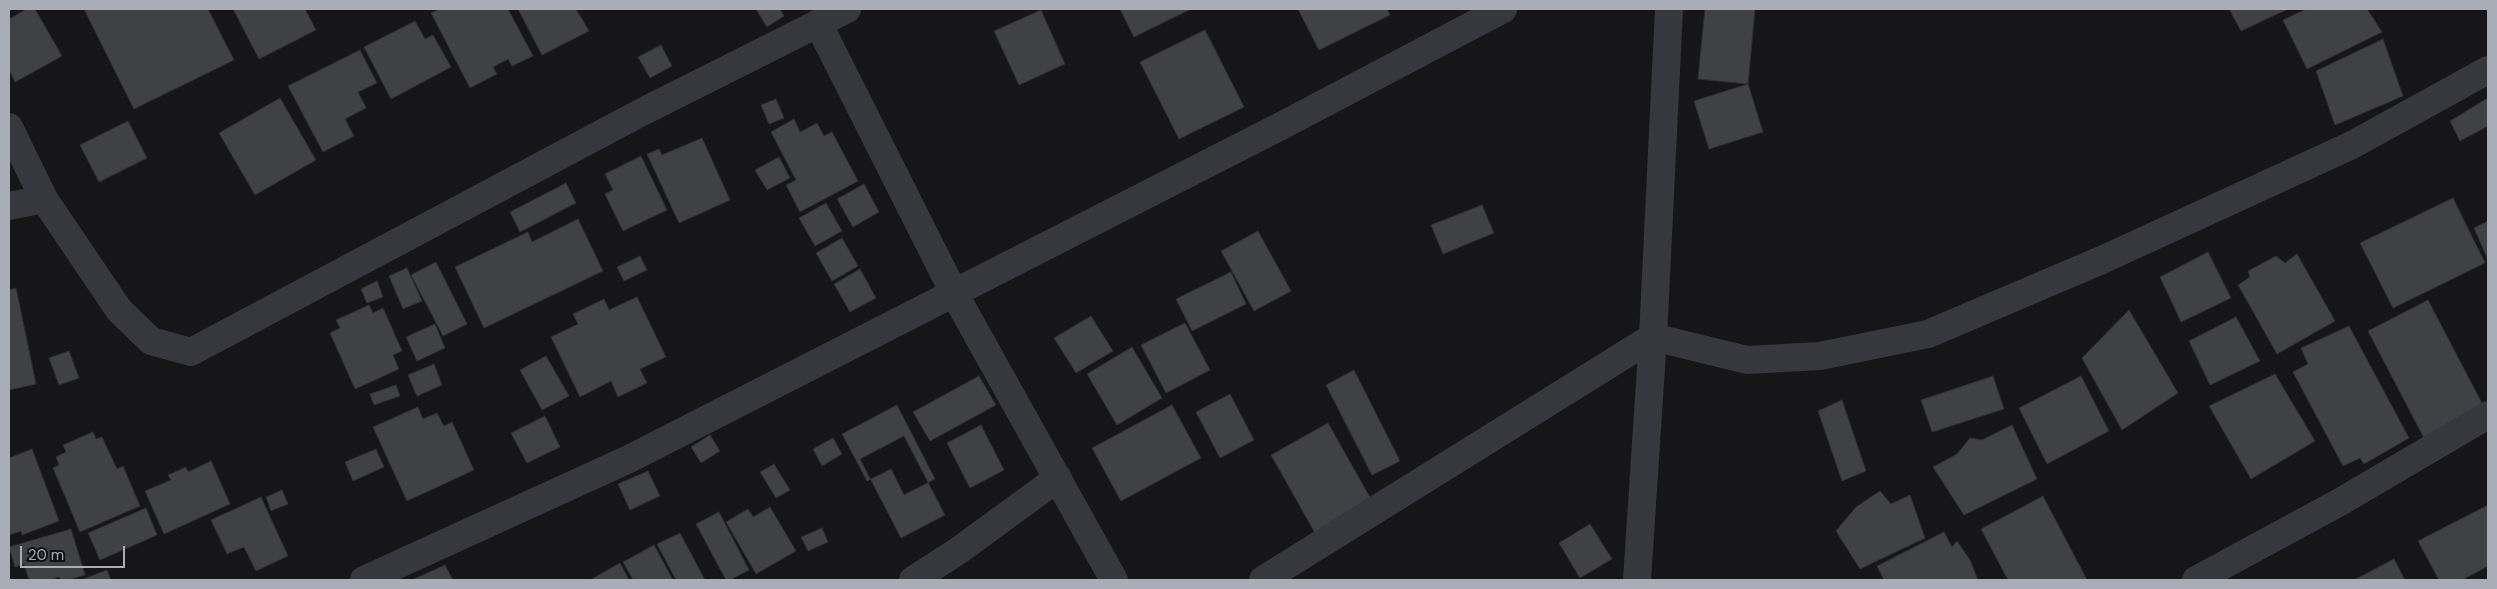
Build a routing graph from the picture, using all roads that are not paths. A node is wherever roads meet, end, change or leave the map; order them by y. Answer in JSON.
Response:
{"nodes":[{"id":1,"x":847,"y":9,"type":"edge"},
{"id":2,"x":1503,"y":9,"type":"edge"},
{"id":3,"x":1669,"y":9,"type":"edge"},
{"id":4,"x":818,"y":23,"type":"junction"},
{"id":5,"x":2488,"y":70,"type":"edge"},
{"id":6,"x":9,"y":127,"type":"edge"},
{"id":7,"x":44,"y":199,"type":"junction"},
{"id":8,"x":9,"y":206,"type":"edge"},
{"id":9,"x":954,"y":293,"type":"junction"},
{"id":10,"x":1653,"y":337,"type":"junction"},
{"id":11,"x":2488,"y":415,"type":"edge"},
{"id":12,"x":1058,"y":478,"type":"junction"},
{"id":13,"x":364,"y":580,"type":"edge"},
{"id":14,"x":913,"y":580,"type":"edge"},
{"id":15,"x":1114,"y":580,"type":"edge"},
{"id":16,"x":1263,"y":580,"type":"edge"},
{"id":17,"x":1637,"y":580,"type":"edge"},
{"id":18,"x":2196,"y":580,"type":"edge"}],
"edges":[{"from":1,"to":4,"type":"street"},
{"from":2,"to":9,"type":"street"},
{"from":3,"to":10,"type":"street"},
{"from":4,"to":7,"type":"street"},
{"from":4,"to":9,"type":"street"},
{"from":5,"to":10,"type":"street"},
{"from":6,"to":7,"type":"street"},
{"from":7,"to":8,"type":"street"},
{"from":9,"to":12,"type":"street"},
{"from":9,"to":13,"type":"street"},
{"from":10,"to":16,"type":"street"},
{"from":10,"to":17,"type":"street"},
{"from":11,"to":18,"type":"street"},
{"from":12,"to":14,"type":"street"},
{"from":12,"to":15,"type":"street"}]}
